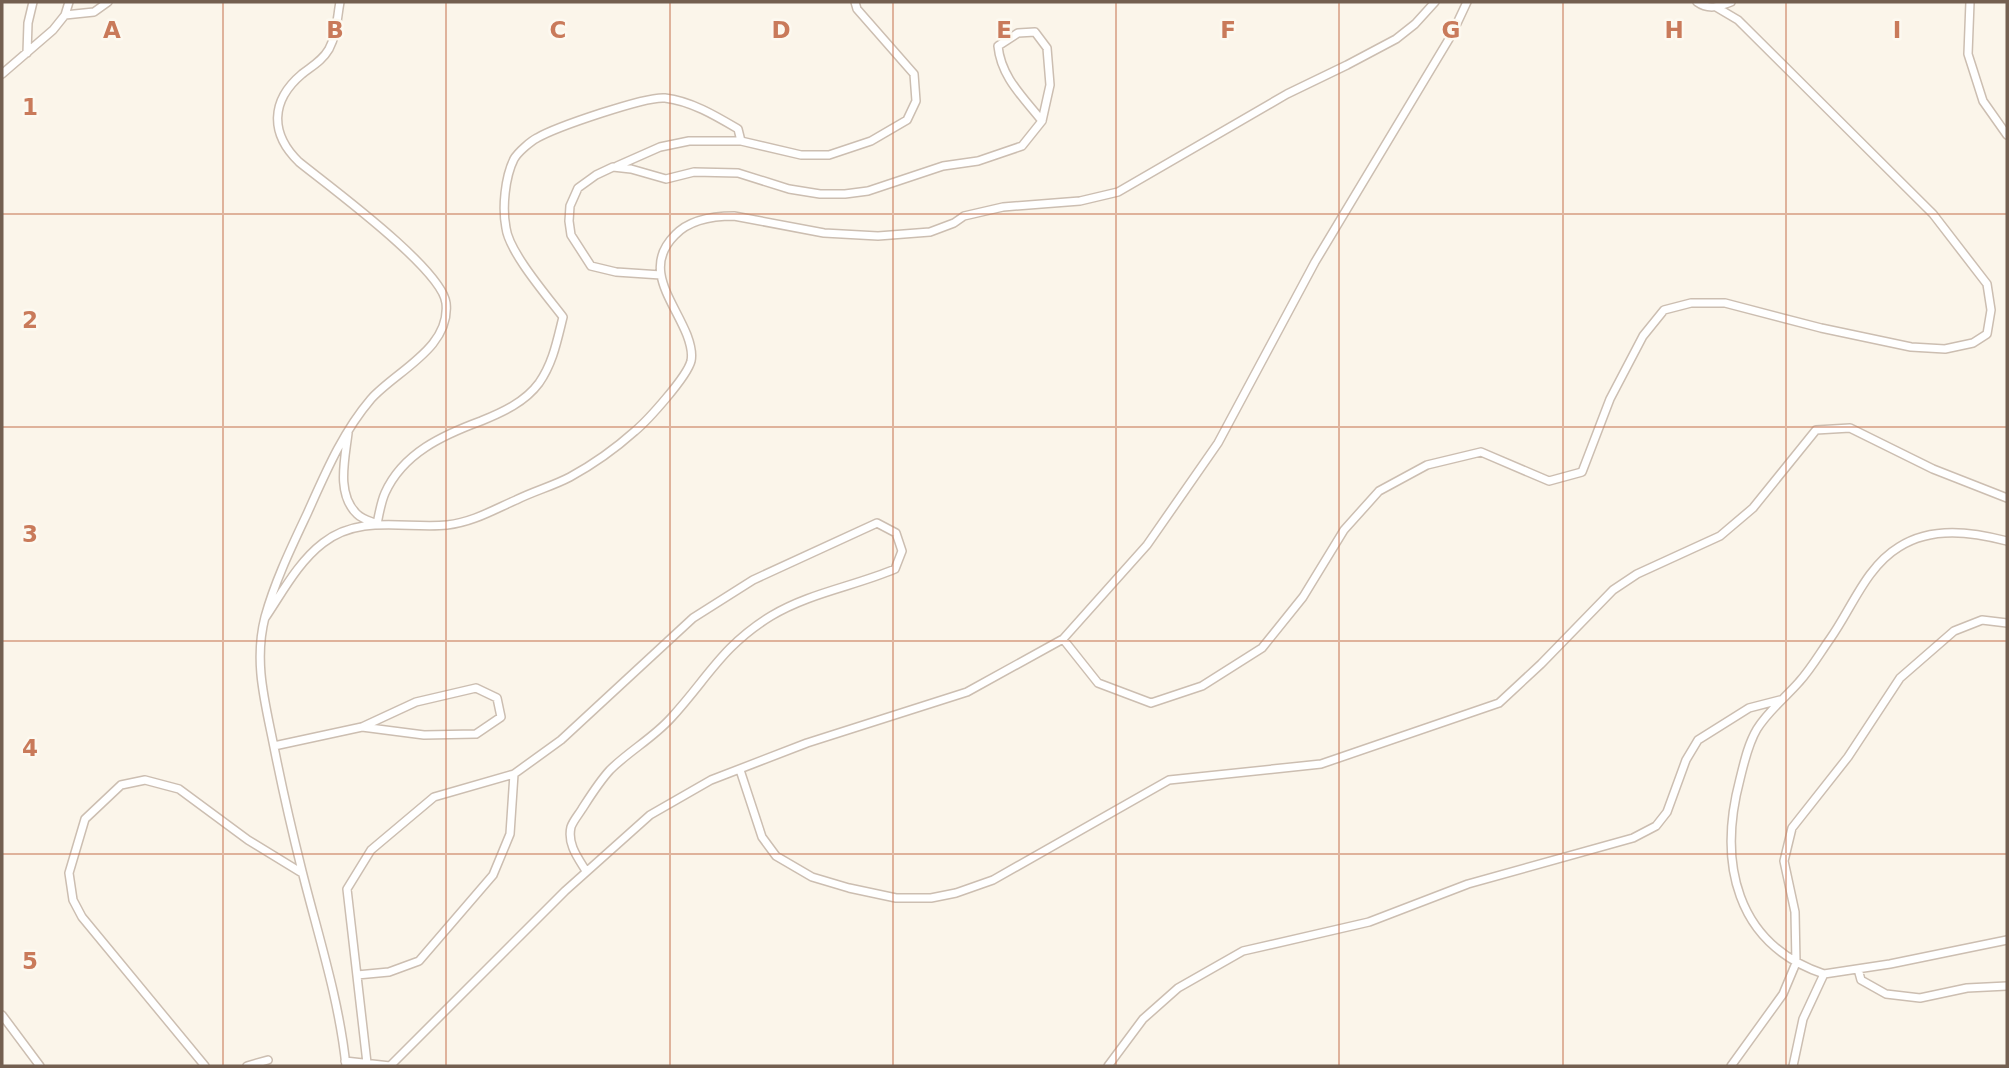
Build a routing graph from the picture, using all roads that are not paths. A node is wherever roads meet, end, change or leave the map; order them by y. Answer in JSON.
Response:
{"nodes":[{"id":1,"x":33,"y":2,"type":"edge"},
{"id":2,"x":69,"y":2,"type":"edge"},
{"id":3,"x":108,"y":2,"type":"edge"},
{"id":4,"x":340,"y":2,"type":"edge"},
{"id":5,"x":855,"y":2,"type":"edge"},
{"id":6,"x":1435,"y":2,"type":"edge"},
{"id":7,"x":1467,"y":2,"type":"edge"},
{"id":8,"x":1697,"y":2,"type":"edge"},
{"id":9,"x":1731,"y":2,"type":"edge"},
{"id":10,"x":1970,"y":2,"type":"edge"},
{"id":11,"x":1716,"y":7,"type":"junction"},
{"id":12,"x":65,"y":15,"type":"junction"},
{"id":13,"x":27,"y":52,"type":"junction"},
{"id":14,"x":2,"y":74,"type":"edge"},
{"id":15,"x":1042,"y":121,"type":"junction"},
{"id":16,"x":2007,"y":135,"type":"edge"},
{"id":17,"x":741,"y":141,"type":"junction"},
{"id":18,"x":613,"y":167,"type":"junction"},
{"id":19,"x":661,"y":275,"type":"junction"},
{"id":20,"x":348,"y":431,"type":"junction"},
{"id":21,"x":2007,"y":498,"type":"edge"},
{"id":22,"x":377,"y":524,"type":"junction"},
{"id":23,"x":2007,"y":541,"type":"edge"},
{"id":24,"x":265,"y":618,"type":"junction"},
{"id":25,"x":2007,"y":623,"type":"edge"},
{"id":26,"x":1063,"y":639,"type":"junction"},
{"id":27,"x":1780,"y":700,"type":"junction"},
{"id":28,"x":362,"y":727,"type":"junction"},
{"id":29,"x":274,"y":746,"type":"junction"},
{"id":30,"x":740,"y":770,"type":"junction"},
{"id":31,"x":514,"y":774,"type":"junction"},
{"id":32,"x":586,"y":871,"type":"junction"},
{"id":33,"x":302,"y":873,"type":"junction"},
{"id":34,"x":2007,"y":940,"type":"edge"},
{"id":35,"x":1796,"y":963,"type":"junction"},
{"id":36,"x":1858,"y":969,"type":"junction"},
{"id":37,"x":1824,"y":974,"type":"junction"},
{"id":38,"x":357,"y":975,"type":"junction"},
{"id":39,"x":2007,"y":986,"type":"edge"},
{"id":40,"x":2,"y":1015,"type":"edge"},
{"id":41,"x":268,"y":1060,"type":"dead end"},
{"id":42,"x":345,"y":1063,"type":"edge"},
{"id":43,"x":367,"y":1063,"type":"junction"},
{"id":44,"x":40,"y":1066,"type":"edge"},
{"id":45,"x":205,"y":1066,"type":"edge"},
{"id":46,"x":247,"y":1066,"type":"edge"},
{"id":47,"x":390,"y":1066,"type":"edge"},
{"id":48,"x":1108,"y":1066,"type":"edge"},
{"id":49,"x":1731,"y":1066,"type":"edge"},
{"id":50,"x":1793,"y":1066,"type":"edge"}],
"edges":[{"from":1,"to":13,"type":"lane"},
{"from":2,"to":12,"type":"lane"},
{"from":3,"to":12,"type":"lane"},
{"from":4,"to":20,"type":"lane"},
{"from":5,"to":17,"type":"lane"},
{"from":6,"to":19,"type":"lane"},
{"from":7,"to":26,"type":"lane"},
{"from":8,"to":11,"type":"lane"},
{"from":9,"to":11,"type":"lane"},
{"from":10,"to":16,"type":"lane"},
{"from":11,"to":26,"type":"lane"},
{"from":12,"to":13,"type":"lane"},
{"from":13,"to":14,"type":"lane"},
{"from":15,"to":15,"type":"lane"},
{"from":15,"to":18,"type":"lane"},
{"from":17,"to":18,"type":"lane"},
{"from":17,"to":22,"type":"lane"},
{"from":18,"to":19,"type":"lane"},
{"from":19,"to":22,"type":"lane"},
{"from":20,"to":22,"type":"lane"},
{"from":20,"to":24,"type":"lane"},
{"from":21,"to":30,"type":"lane"},
{"from":22,"to":24,"type":"lane"},
{"from":23,"to":27,"type":"lane"},
{"from":24,"to":29,"type":"lane"},
{"from":25,"to":35,"type":"lane"},
{"from":26,"to":30,"type":"lane"},
{"from":27,"to":35,"type":"lane"},
{"from":27,"to":48,"type":"lane"},
{"from":28,"to":28,"type":"lane"},
{"from":28,"to":29,"type":"lane"},
{"from":29,"to":33,"type":"lane"},
{"from":30,"to":32,"type":"lane"},
{"from":31,"to":32,"type":"lane"},
{"from":31,"to":38,"type":"lane"},
{"from":31,"to":38,"type":"lane"},
{"from":32,"to":47,"type":"lane"},
{"from":33,"to":42,"type":"lane"},
{"from":33,"to":45,"type":"lane"},
{"from":34,"to":36,"type":"lane"},
{"from":35,"to":37,"type":"lane"},
{"from":35,"to":49,"type":"lane"},
{"from":36,"to":37,"type":"lane"},
{"from":36,"to":39,"type":"lane"},
{"from":37,"to":50,"type":"lane"},
{"from":38,"to":43,"type":"lane"},
{"from":40,"to":44,"type":"lane"},
{"from":41,"to":46,"type":"lane"},
{"from":42,"to":43,"type":"lane"},
{"from":43,"to":47,"type":"lane"}]}
